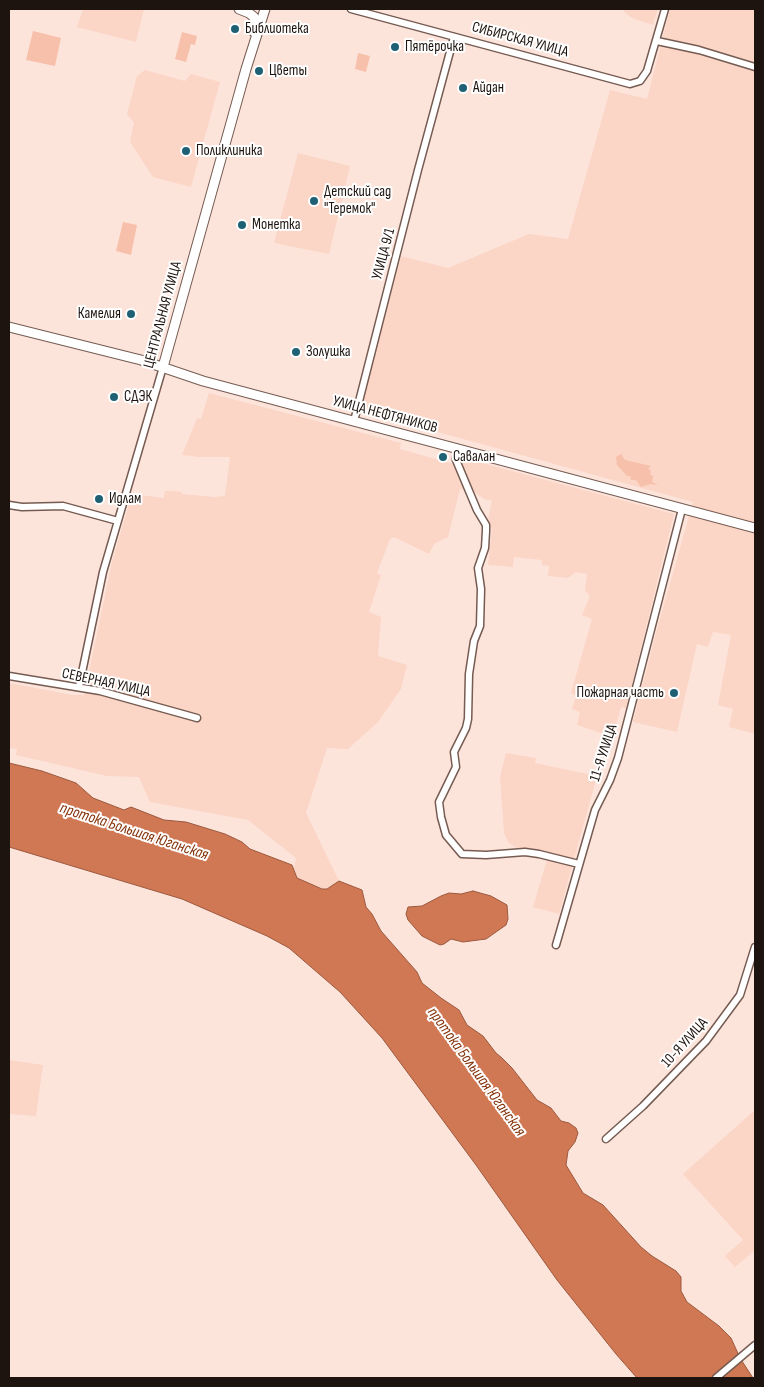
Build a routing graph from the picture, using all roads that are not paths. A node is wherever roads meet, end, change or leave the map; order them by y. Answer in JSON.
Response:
{"nodes":[{"id":1,"x":240,"y":9,"type":"edge"},
{"id":2,"x":252,"y":9,"type":"edge"},
{"id":3,"x":265,"y":9,"type":"edge"},
{"id":4,"x":351,"y":9,"type":"edge"},
{"id":5,"x":665,"y":9,"type":"edge"},
{"id":6,"x":454,"y":37,"type":"junction"},
{"id":7,"x":656,"y":40,"type":"junction"},
{"id":8,"x":247,"y":64,"type":"junction"},
{"id":9,"x":755,"y":67,"type":"edge"},
{"id":10,"x":9,"y":327,"type":"edge"},
{"id":11,"x":163,"y":368,"type":"junction"},
{"id":12,"x":354,"y":421,"type":"junction"},
{"id":13,"x":457,"y":448,"type":"junction"},
{"id":14,"x":9,"y":505,"type":"edge"},
{"id":15,"x":682,"y":509,"type":"junction"},
{"id":16,"x":118,"y":521,"type":"junction"},
{"id":17,"x":755,"y":528,"type":"edge"},
{"id":18,"x":9,"y":676,"type":"edge"},
{"id":19,"x":79,"y":687,"type":"junction"},
{"id":20,"x":197,"y":718,"type":"dead end"},
{"id":21,"x":579,"y":864,"type":"junction"},
{"id":22,"x":556,"y":945,"type":"dead end"},
{"id":23,"x":755,"y":947,"type":"edge"},
{"id":24,"x":606,"y":1139,"type":"dead end"},
{"id":25,"x":755,"y":1345,"type":"edge"},
{"id":26,"x":716,"y":1378,"type":"edge"}],
"edges":[{"from":1,"to":2,"type":"street"},
{"from":1,"to":8,"type":"street"},
{"from":3,"to":8,"type":"street","name":"ЦЕНТРАЛЬНАЯ УЛИЦА"},
{"from":4,"to":6,"type":"street","name":"СИБИРСКАЯ УЛИЦА"},
{"from":5,"to":7,"type":"street"},
{"from":6,"to":7,"type":"street","name":"СИБИРСКАЯ УЛИЦА"},
{"from":6,"to":12,"type":"street","name":"УЛИЦА 9/1"},
{"from":7,"to":9,"type":"street"},
{"from":8,"to":11,"type":"street","name":"ЦЕНТРАЛЬНАЯ УЛИЦА"},
{"from":10,"to":11,"type":"street","name":"УЛИЦА НЕФТЯНИКОВ"},
{"from":11,"to":12,"type":"street","name":"УЛИЦА НЕФТЯНИКОВ"},
{"from":11,"to":16,"type":"street","name":"ЦЕНТРАЛЬНАЯ УЛИЦА"},
{"from":12,"to":13,"type":"street","name":"УЛИЦА НЕФТЯНИКОВ"},
{"from":13,"to":15,"type":"street","name":"УЛИЦА НЕФТЯНИКОВ"},
{"from":13,"to":21,"type":"street"},
{"from":14,"to":16,"type":"street"},
{"from":15,"to":17,"type":"street","name":"УЛИЦА НЕФТЯНИКОВ"},
{"from":15,"to":21,"type":"street","name":"11-Я УЛИЦА"},
{"from":16,"to":19,"type":"street","name":"ЦЕНТРАЛЬНАЯ УЛИЦА"},
{"from":18,"to":19,"type":"street","name":"СЕВЕРНАЯ УЛИЦА"},
{"from":19,"to":20,"type":"street","name":"СЕВЕРНАЯ УЛИЦА"},
{"from":21,"to":22,"type":"street","name":"11-Я УЛИЦА"},
{"from":23,"to":24,"type":"street","name":"10-Я УЛИЦА"},
{"from":25,"to":26,"type":"street"}]}
